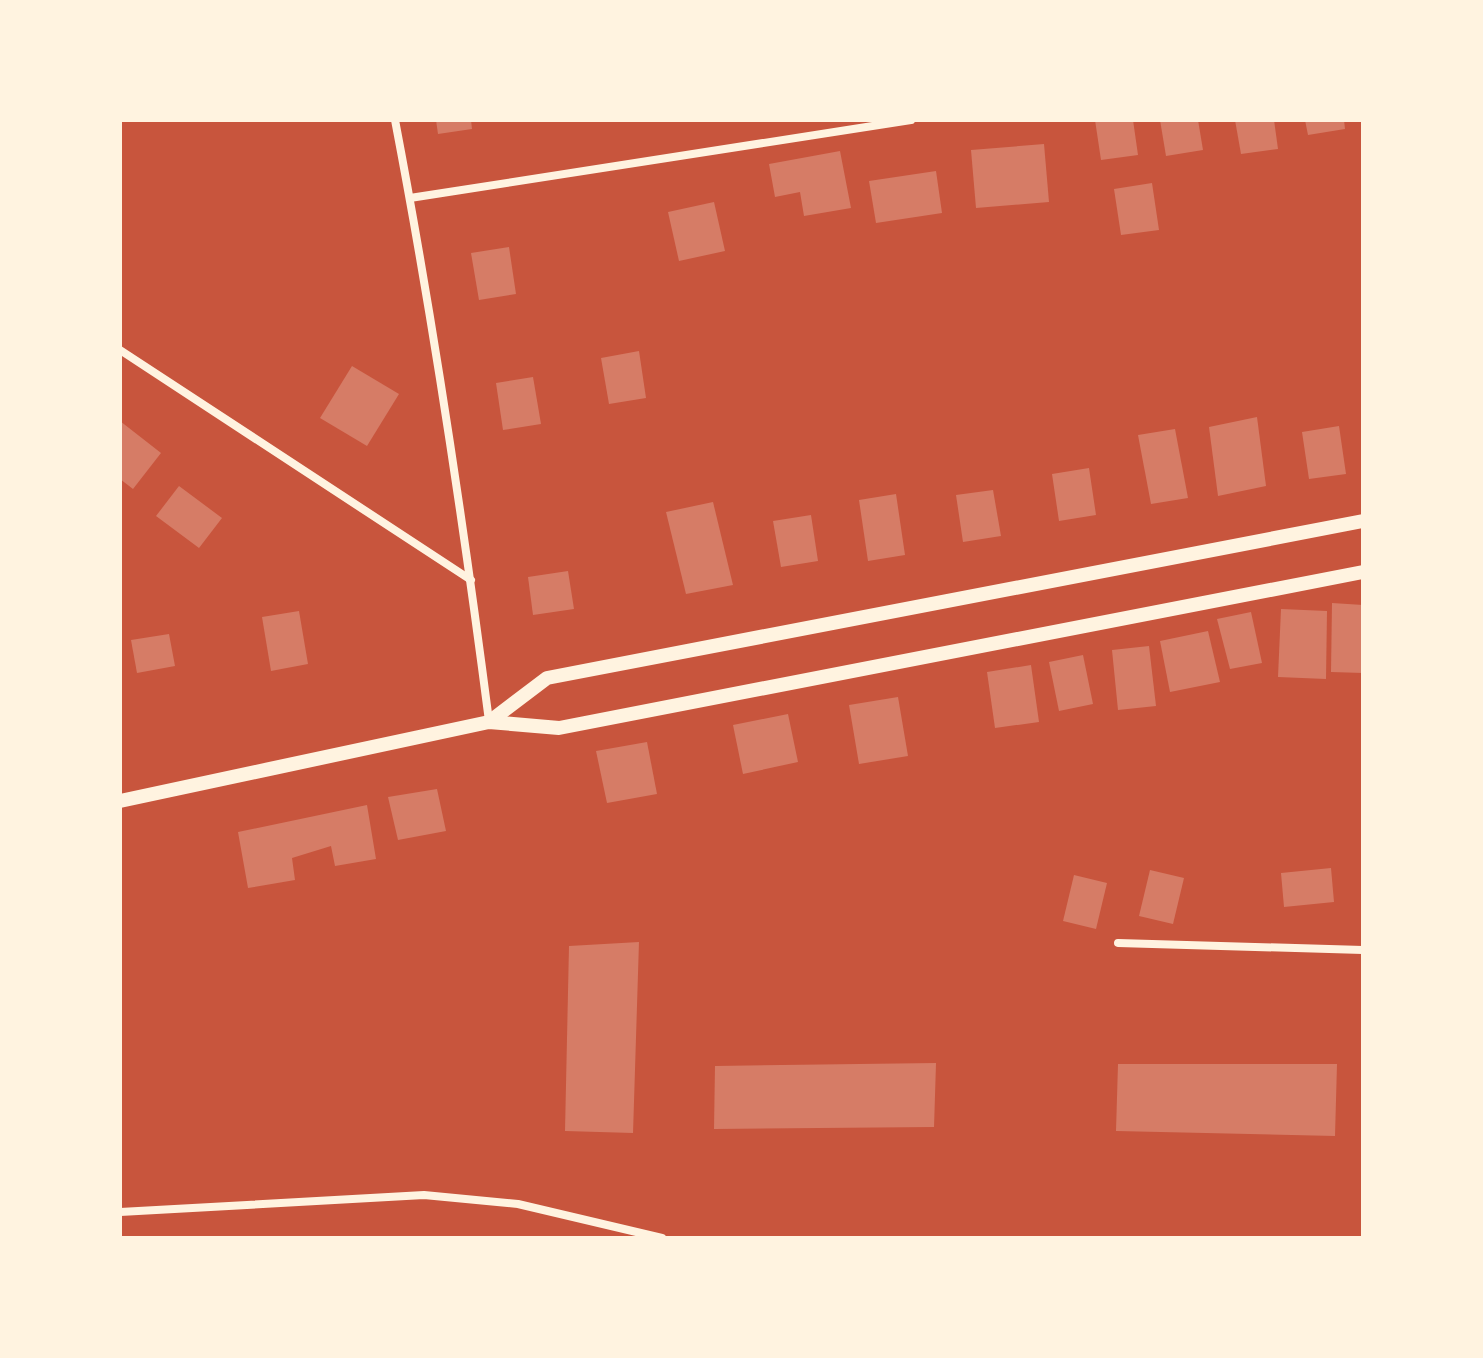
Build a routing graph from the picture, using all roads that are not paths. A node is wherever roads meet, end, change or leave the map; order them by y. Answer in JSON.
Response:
{"nodes":[{"id":1,"x":395,"y":120,"type":"edge"},
{"id":2,"x":911,"y":120,"type":"edge"},
{"id":3,"x":410,"y":198,"type":"junction"},
{"id":4,"x":120,"y":350,"type":"edge"},
{"id":5,"x":1363,"y":521,"type":"edge"},
{"id":6,"x":1363,"y":572,"type":"edge"},
{"id":7,"x":471,"y":580,"type":"junction"},
{"id":8,"x":489,"y":722,"type":"junction"},
{"id":9,"x":120,"y":801,"type":"edge"},
{"id":10,"x":1118,"y":943,"type":"dead end"},
{"id":11,"x":1363,"y":950,"type":"edge"},
{"id":12,"x":120,"y":1212,"type":"edge"},
{"id":13,"x":662,"y":1238,"type":"edge"}],
"edges":[{"from":1,"to":3,"type":"street"},
{"from":2,"to":3,"type":"street"},
{"from":3,"to":7,"type":"street"},
{"from":4,"to":7,"type":"street"},
{"from":5,"to":8,"type":"street"},
{"from":6,"to":8,"type":"street"},
{"from":7,"to":8,"type":"street"},
{"from":8,"to":9,"type":"street"},
{"from":10,"to":11,"type":"street"},
{"from":12,"to":13,"type":"street"}]}
